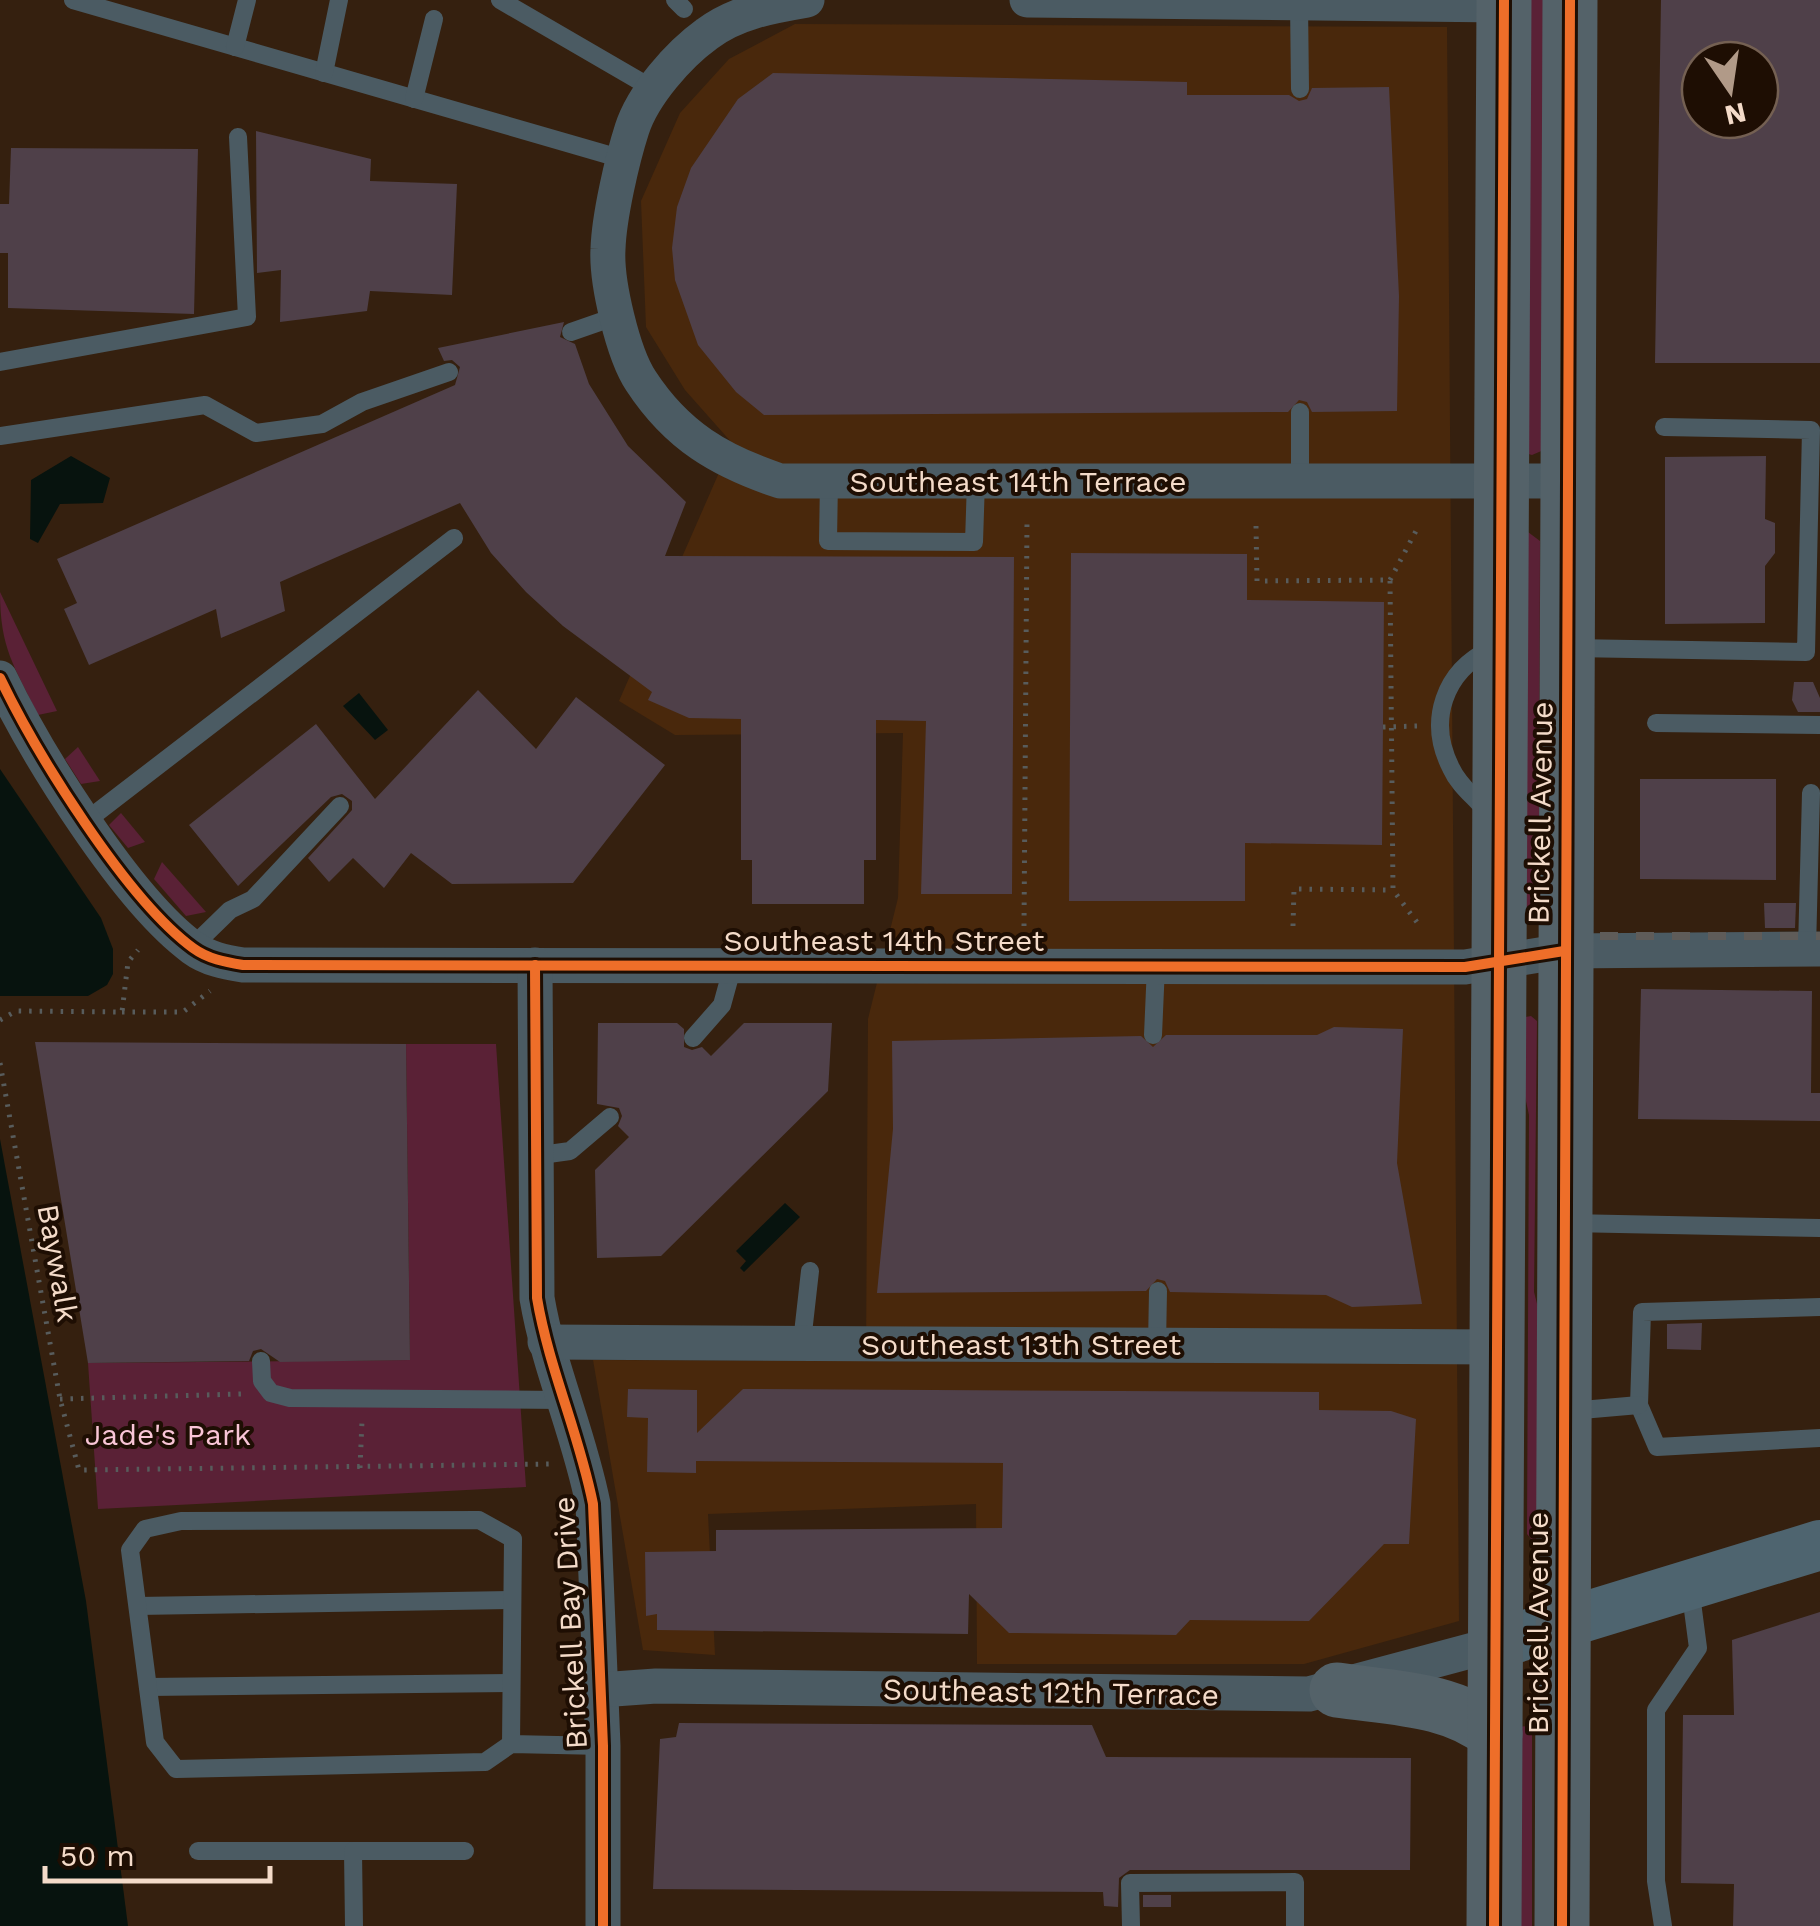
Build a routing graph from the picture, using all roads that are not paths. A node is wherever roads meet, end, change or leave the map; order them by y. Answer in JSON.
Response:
{"nodes":[{"id":1,"x":73,"y":0,"type":"edge"},
{"id":2,"x":247,"y":0,"type":"edge"},
{"id":3,"x":339,"y":0,"type":"edge"},
{"id":4,"x":500,"y":0,"type":"edge"},
{"id":5,"x":807,"y":0,"type":"edge"},
{"id":6,"x":1028,"y":0,"type":"edge"},
{"id":7,"x":1570,"y":0,"type":"edge"},
{"id":8,"x":1224,"y":1,"type":"edge"},
{"id":9,"x":1299,"y":3,"type":"junction"},
{"id":10,"x":1504,"y":3,"type":"edge"},
{"id":11,"x":434,"y":19,"type":"dead end"},
{"id":12,"x":234,"y":47,"type":"junction"},
{"id":13,"x":324,"y":73,"type":"junction"},
{"id":14,"x":1300,"y":89,"type":"dead end"},
{"id":15,"x":655,"y":90,"type":"junction"},
{"id":16,"x":414,"y":99,"type":"junction"},
{"id":17,"x":238,"y":137,"type":"dead end"},
{"id":18,"x":626,"y":160,"type":"junction"},
{"id":19,"x":618,"y":316,"type":"junction"},
{"id":20,"x":572,"y":332,"type":"dead end"},
{"id":21,"x":0,"y":362,"type":"edge"},
{"id":22,"x":449,"y":372,"type":"dead end"},
{"id":23,"x":1300,"y":412,"type":"dead end"},
{"id":24,"x":1664,"y":427,"type":"dead end"},
{"id":25,"x":0,"y":436,"type":"edge"},
{"id":26,"x":976,"y":480,"type":"junction"},
{"id":27,"x":1300,"y":480,"type":"junction"},
{"id":28,"x":1502,"y":480,"type":"junction"},
{"id":29,"x":830,"y":481,"type":"junction"},
{"id":30,"x":1568,"y":481,"type":"junction"},
{"id":31,"x":454,"y":538,"type":"dead end"},
{"id":32,"x":1567,"y":648,"type":"junction"},
{"id":33,"x":1813,"y":652,"type":"edge"},
{"id":34,"x":0,"y":678,"type":"edge"},
{"id":35,"x":1656,"y":723,"type":"dead end"},
{"id":36,"x":1820,"y":725,"type":"edge"},
{"id":37,"x":1811,"y":793,"type":"dead end"},
{"id":38,"x":340,"y":806,"type":"dead end"},
{"id":39,"x":86,"y":821,"type":"junction"},
{"id":40,"x":1813,"y":949,"type":"edge"},
{"id":41,"x":198,"y":951,"type":"junction"},
{"id":42,"x":1564,"y":951,"type":"junction"},
{"id":43,"x":1497,"y":962,"type":"junction"},
{"id":44,"x":734,"y":965,"type":"junction"},
{"id":45,"x":535,"y":966,"type":"junction"},
{"id":46,"x":1156,"y":966,"type":"junction"},
{"id":47,"x":1153,"y":1035,"type":"dead end"},
{"id":48,"x":693,"y":1038,"type":"dead end"},
{"id":49,"x":610,"y":1118,"type":"dead end"},
{"id":50,"x":534,"y":1156,"type":"junction"},
{"id":51,"x":1564,"y":1223,"type":"junction"},
{"id":52,"x":1820,"y":1228,"type":"edge"},
{"id":53,"x":810,"y":1271,"type":"dead end"},
{"id":54,"x":1158,"y":1291,"type":"dead end"},
{"id":55,"x":1820,"y":1307,"type":"edge"},
{"id":56,"x":545,"y":1342,"type":"junction"},
{"id":57,"x":802,"y":1342,"type":"junction"},
{"id":58,"x":1157,"y":1345,"type":"junction"},
{"id":59,"x":1496,"y":1346,"type":"junction"},
{"id":60,"x":261,"y":1361,"type":"dead end"},
{"id":61,"x":562,"y":1400,"type":"junction"},
{"id":62,"x":1639,"y":1405,"type":"junction"},
{"id":63,"x":1562,"y":1412,"type":"junction"},
{"id":64,"x":1820,"y":1438,"type":"edge"},
{"id":65,"x":1820,"y":1545,"type":"edge"},
{"id":66,"x":1689,"y":1584,"type":"junction"},
{"id":67,"x":512,"y":1600,"type":"junction"},
{"id":68,"x":138,"y":1606,"type":"junction"},
{"id":69,"x":1562,"y":1621,"type":"junction"},
{"id":70,"x":1496,"y":1644,"type":"junction"},
{"id":71,"x":511,"y":1684,"type":"junction"},
{"id":72,"x":148,"y":1687,"type":"junction"},
{"id":73,"x":600,"y":1690,"type":"junction"},
{"id":74,"x":1337,"y":1690,"type":"junction"},
{"id":75,"x":1495,"y":1734,"type":"junction"},
{"id":76,"x":510,"y":1744,"type":"junction"},
{"id":77,"x":603,"y":1746,"type":"junction"},
{"id":78,"x":198,"y":1851,"type":"dead end"},
{"id":79,"x":353,"y":1851,"type":"junction"},
{"id":80,"x":465,"y":1851,"type":"dead end"},
{"id":81,"x":354,"y":1926,"type":"edge"},
{"id":82,"x":603,"y":1926,"type":"edge"},
{"id":83,"x":1130,"y":1926,"type":"edge"},
{"id":84,"x":1296,"y":1926,"type":"edge"},
{"id":85,"x":1494,"y":1926,"type":"edge"},
{"id":86,"x":1562,"y":1926,"type":"edge"},
{"id":87,"x":1663,"y":1926,"type":"edge"}],
"edges":[{"from":1,"to":12,"type":"lane"},
{"from":2,"to":12,"type":"lane"},
{"from":3,"to":13,"type":"lane"},
{"from":4,"to":15,"type":"lane"},
{"from":5,"to":15,"type":"street","name":"Southeast 14th Terrace"},
{"from":6,"to":8,"type":"street"},
{"from":7,"to":30,"type":"main road","name":"Brickell Avenue"},
{"from":8,"to":9,"type":"street"},
{"from":9,"to":10,"type":"street"},
{"from":9,"to":14,"type":"lane"},
{"from":10,"to":28,"type":"main road","name":"Brickell Avenue"},
{"from":11,"to":16,"type":"lane"},
{"from":12,"to":13,"type":"lane"},
{"from":13,"to":16,"type":"lane"},
{"from":15,"to":18,"type":"street","name":"Southeast 14th Terrace"},
{"from":16,"to":18,"type":"lane"},
{"from":17,"to":21,"type":"lane"},
{"from":18,"to":19,"type":"street","name":"Southeast 14th Terrace"},
{"from":19,"to":20,"type":"lane"},
{"from":19,"to":29,"type":"street","name":"Southeast 14th Terrace"},
{"from":22,"to":25,"type":"lane"},
{"from":23,"to":27,"type":"lane"},
{"from":24,"to":33,"type":"lane"},
{"from":26,"to":27,"type":"street","name":"Southeast 14th Terrace"},
{"from":26,"to":29,"type":"street","name":"Southeast 14th Terrace"},
{"from":26,"to":29,"type":"lane"},
{"from":27,"to":28,"type":"street","name":"Southeast 14th Terrace"},
{"from":28,"to":30,"type":"street","name":"Southeast 14th Terrace"},
{"from":28,"to":43,"type":"main road","name":"Brickell Avenue"},
{"from":30,"to":32,"type":"main road","name":"Brickell Avenue"},
{"from":31,"to":39,"type":"lane"},
{"from":32,"to":33,"type":"lane"},
{"from":32,"to":42,"type":"main road","name":"Brickell Avenue"},
{"from":34,"to":39,"type":"street"},
{"from":35,"to":36,"type":"lane"},
{"from":37,"to":40,"type":"lane"},
{"from":38,"to":41,"type":"lane"},
{"from":39,"to":41,"type":"street"},
{"from":40,"to":42,"type":"street","name":"Southeast 14th Street"},
{"from":41,"to":45,"type":"street","name":"Southeast 14th Street"},
{"from":42,"to":43,"type":"street","name":"Southeast 14th Street"},
{"from":42,"to":51,"type":"main road","name":"Brickell Avenue"},
{"from":43,"to":46,"type":"street","name":"Southeast 14th Street"},
{"from":43,"to":59,"type":"main road","name":"Brickell Avenue"},
{"from":44,"to":45,"type":"street","name":"Southeast 14th Street"},
{"from":44,"to":46,"type":"street","name":"Southeast 14th Street"},
{"from":44,"to":48,"type":"lane"},
{"from":45,"to":50,"type":"street","name":"Brickell Bay Drive"},
{"from":46,"to":47,"type":"lane"},
{"from":49,"to":50,"type":"lane"},
{"from":50,"to":56,"type":"street","name":"Brickell Bay Drive"},
{"from":51,"to":52,"type":"lane"},
{"from":51,"to":63,"type":"main road","name":"Brickell Avenue"},
{"from":53,"to":57,"type":"lane"},
{"from":54,"to":58,"type":"lane"},
{"from":55,"to":62,"type":"lane"},
{"from":56,"to":57,"type":"street","name":"Southeast 13th Street"},
{"from":56,"to":61,"type":"street","name":"Brickell Bay Drive"},
{"from":57,"to":58,"type":"street","name":"Southeast 13th Street"},
{"from":58,"to":59,"type":"street","name":"Southeast 13th Street"},
{"from":59,"to":70,"type":"main road","name":"Brickell Avenue"},
{"from":60,"to":61,"type":"lane"},
{"from":61,"to":73,"type":"street","name":"Brickell Bay Drive"},
{"from":62,"to":63,"type":"lane"},
{"from":62,"to":64,"type":"lane"},
{"from":63,"to":69,"type":"main road","name":"Brickell Avenue"},
{"from":65,"to":66,"type":"main road"},
{"from":66,"to":69,"type":"main road"},
{"from":66,"to":87,"type":"lane"},
{"from":67,"to":68,"type":"lane"},
{"from":67,"to":68,"type":"lane"},
{"from":67,"to":71,"type":"lane"},
{"from":68,"to":72,"type":"lane"},
{"from":69,"to":70,"type":"main road"},
{"from":69,"to":86,"type":"main road","name":"Brickell Avenue"},
{"from":70,"to":74,"type":"street","name":"Southeast 12th Terrace"},
{"from":70,"to":75,"type":"main road","name":"Brickell Avenue"},
{"from":71,"to":72,"type":"lane"},
{"from":71,"to":76,"type":"lane"},
{"from":72,"to":76,"type":"lane"},
{"from":73,"to":74,"type":"street","name":"Southeast 12th Terrace"},
{"from":73,"to":77,"type":"street","name":"Brickell Bay Drive"},
{"from":74,"to":75,"type":"main road"},
{"from":75,"to":85,"type":"main road","name":"Brickell Avenue"},
{"from":76,"to":77,"type":"lane"},
{"from":77,"to":82,"type":"street","name":"Brickell Bay Drive"},
{"from":78,"to":79,"type":"lane"},
{"from":79,"to":80,"type":"lane"},
{"from":79,"to":81,"type":"lane"},
{"from":83,"to":84,"type":"lane"}]}
